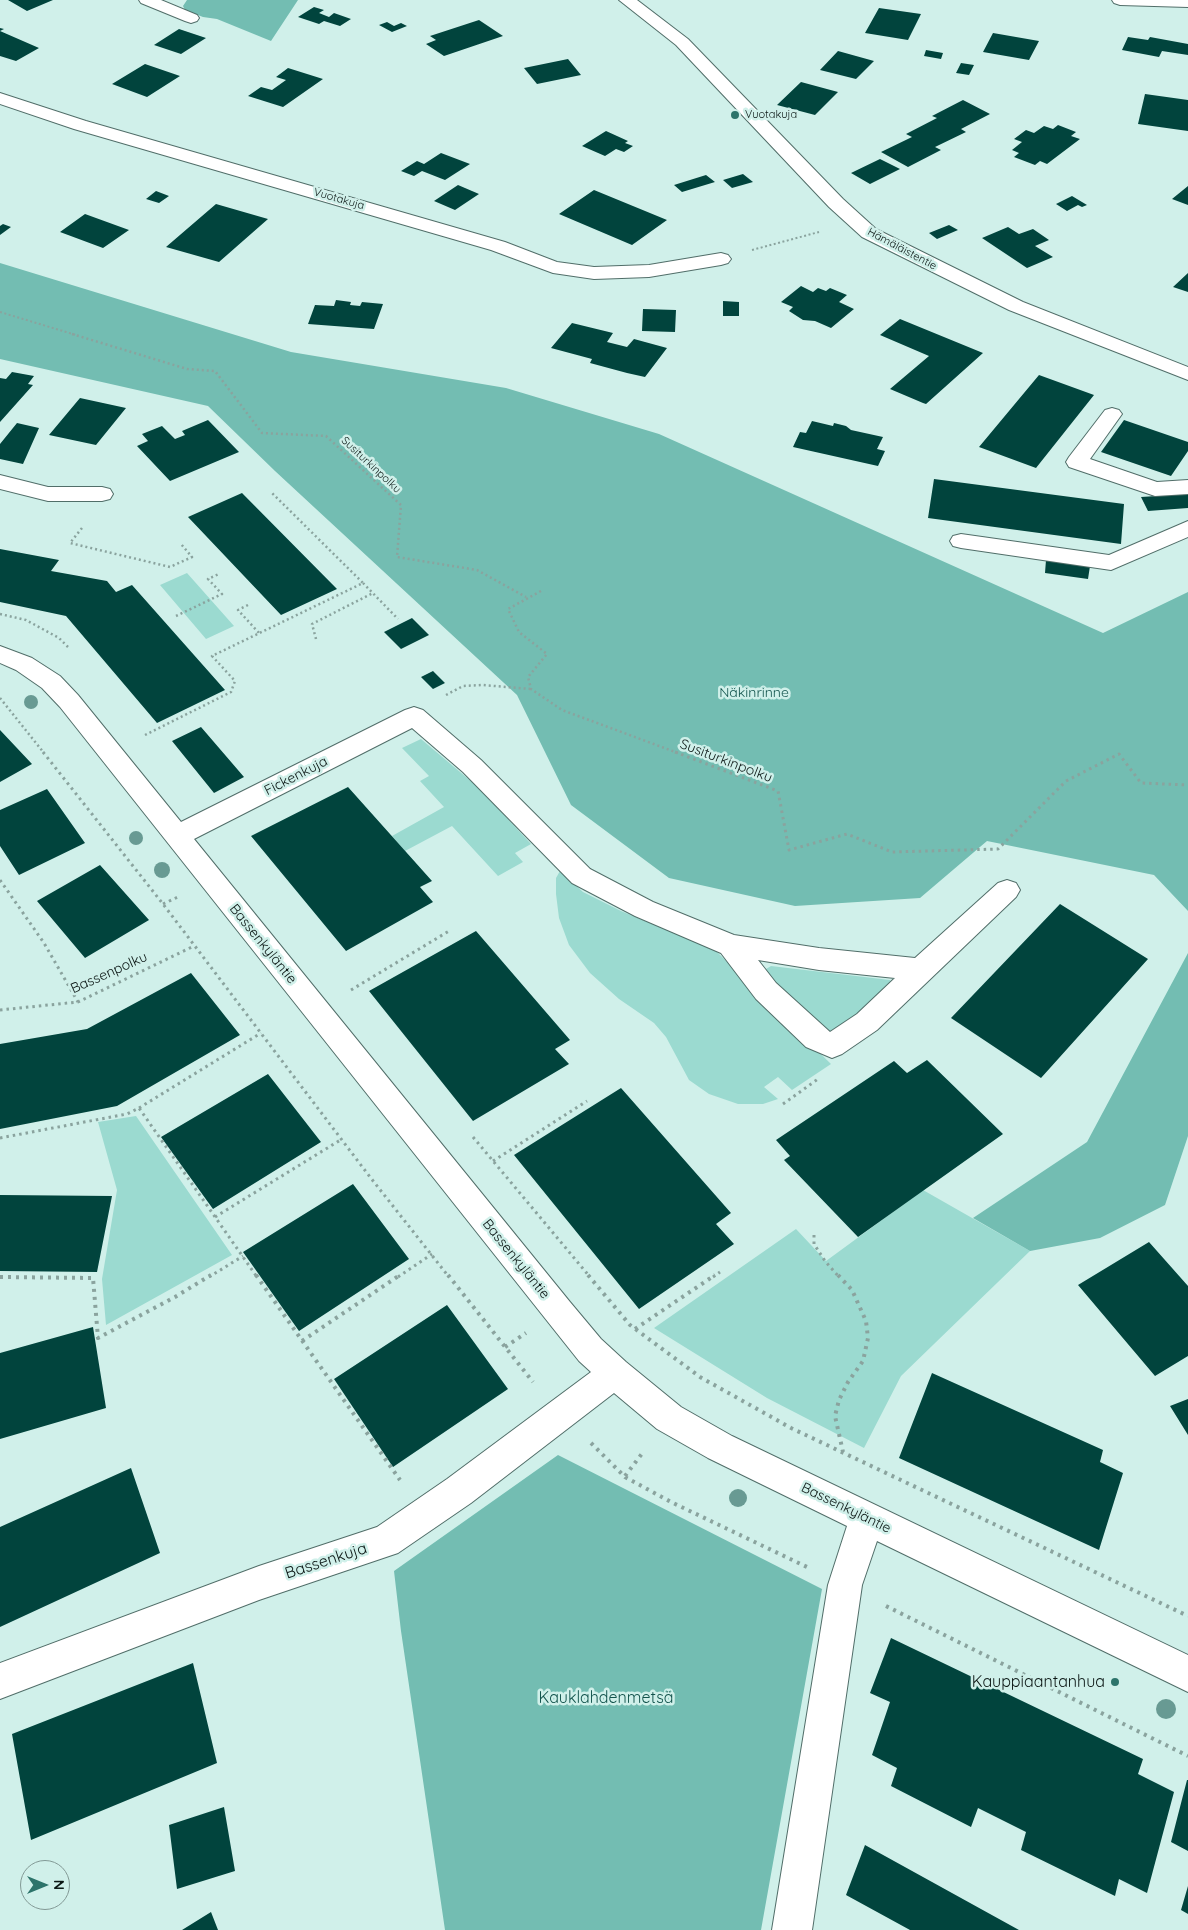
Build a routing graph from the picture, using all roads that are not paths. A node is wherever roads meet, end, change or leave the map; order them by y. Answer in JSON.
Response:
{"nodes":[{"id":1,"x":147,"y":0,"type":"edge"},
{"id":2,"x":628,"y":0,"type":"edge"},
{"id":3,"x":1120,"y":0,"type":"edge"},
{"id":4,"x":1188,"y":2,"type":"edge"},
{"id":5,"x":167,"y":3,"type":"edge"},
{"id":6,"x":191,"y":18,"type":"dead end"},
{"id":7,"x":0,"y":98,"type":"edge"},
{"id":8,"x":720,"y":259,"type":"road end"},
{"id":9,"x":1188,"y":374,"type":"edge"},
{"id":10,"x":1112,"y":414,"type":"dead end"},
{"id":11,"x":0,"y":482,"type":"edge"},
{"id":12,"x":1188,"y":487,"type":"edge"},
{"id":13,"x":102,"y":494,"type":"dead end"},
{"id":14,"x":1188,"y":528,"type":"edge"},
{"id":15,"x":962,"y":540,"type":"dead end"},
{"id":16,"x":0,"y":654,"type":"edge"},
{"id":17,"x":177,"y":836,"type":"junction"},
{"id":18,"x":1007,"y":890,"type":"dead end"},
{"id":19,"x":731,"y":945,"type":"junction"},
{"id":20,"x":921,"y":970,"type":"junction"},
{"id":21,"x":615,"y":1373,"type":"junction"},
{"id":22,"x":867,"y":1518,"type":"junction"},
{"id":23,"x":1188,"y":1674,"type":"edge"},
{"id":24,"x":0,"y":1681,"type":"edge"},
{"id":25,"x":792,"y":1930,"type":"edge"}],
"edges":[{"from":1,"to":5,"type":"street"},
{"from":2,"to":9,"type":"street","name":"Hämäläistentie"},
{"from":3,"to":4,"type":"street"},
{"from":5,"to":6,"type":"street"},
{"from":7,"to":8,"type":"street","name":"Vuotakuja"},
{"from":10,"to":12,"type":"street"},
{"from":11,"to":13,"type":"street"},
{"from":14,"to":15,"type":"street"},
{"from":16,"to":17,"type":"street","name":"Bassenkyläntie"},
{"from":17,"to":19,"type":"street","name":"Fickenkuja"},
{"from":17,"to":21,"type":"street","name":"Bassenkyläntie"},
{"from":18,"to":20,"type":"street"},
{"from":19,"to":20,"type":"street"},
{"from":19,"to":20,"type":"street"},
{"from":21,"to":22,"type":"street","name":"Bassenkyläntie"},
{"from":21,"to":24,"type":"street","name":"Bassenkuja"},
{"from":22,"to":23,"type":"street","name":"Bassenkyläntie"},
{"from":22,"to":25,"type":"street"}]}
